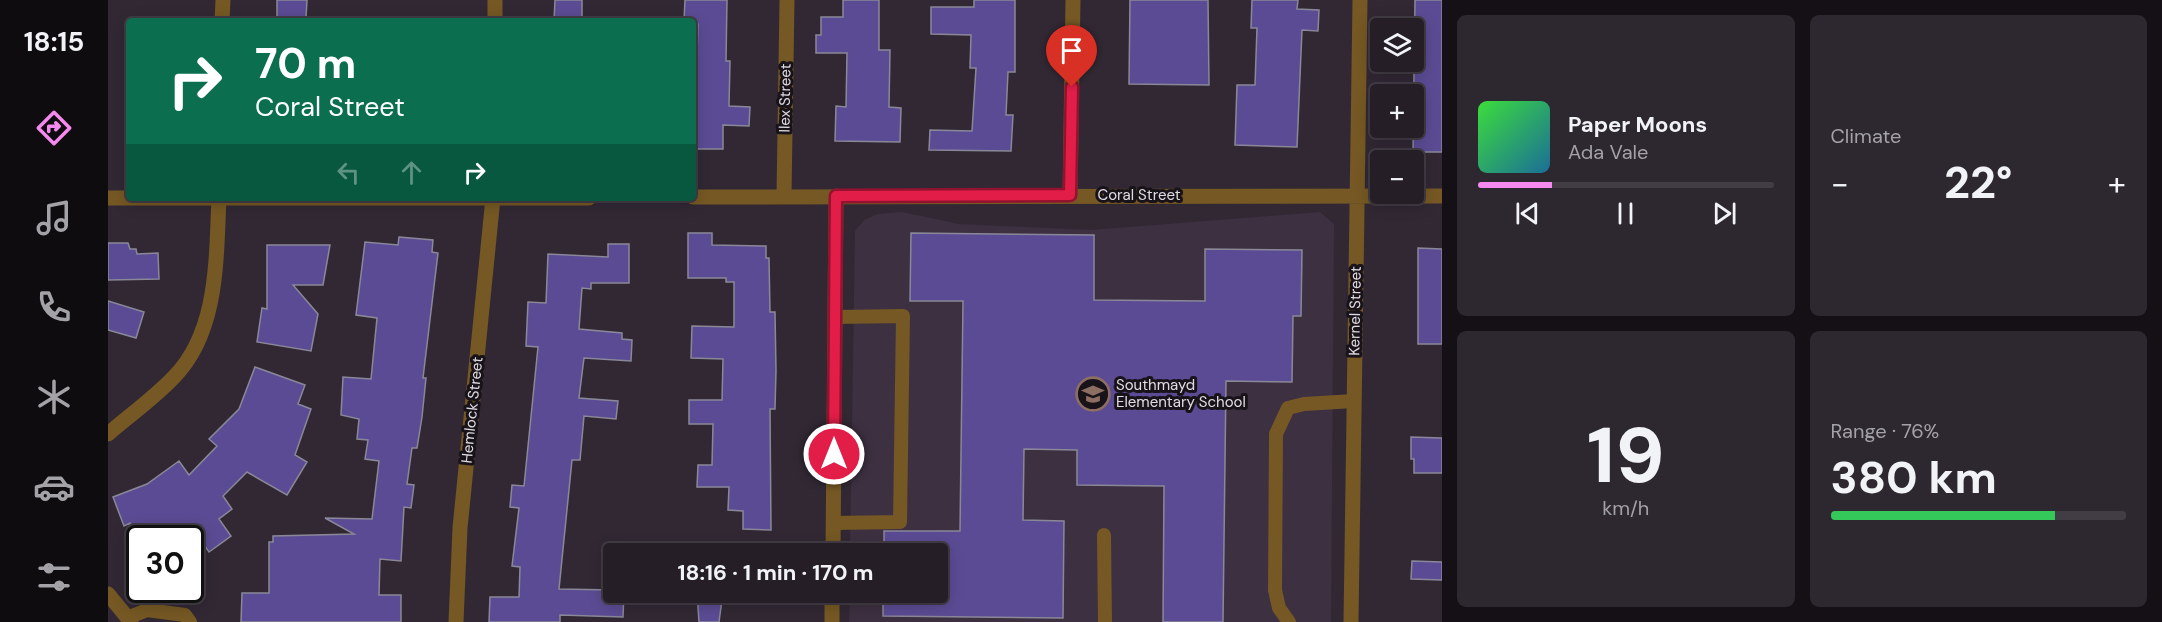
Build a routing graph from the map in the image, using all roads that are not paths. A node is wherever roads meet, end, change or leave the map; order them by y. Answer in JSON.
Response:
{"nodes":[{"id":1,"x":223,"y":0,"type":"edge"},
{"id":2,"x":495,"y":0,"type":"edge"},
{"id":3,"x":787,"y":0,"type":"edge"},
{"id":4,"x":1073,"y":0,"type":"edge"},
{"id":5,"x":1360,"y":0,"type":"edge"},
{"id":6,"x":222,"y":18,"type":"edge"},
{"id":7,"x":495,"y":18,"type":"edge"},
{"id":8,"x":1070,"y":195,"type":"junction"},
{"id":9,"x":1357,"y":195,"type":"junction"},
{"id":10,"x":784,"y":196,"type":"junction"},
{"id":11,"x":836,"y":196,"type":"junction"},
{"id":12,"x":1442,"y":196,"type":"edge"},
{"id":13,"x":696,"y":197,"type":"edge"},
{"id":14,"x":108,"y":198,"type":"edge"},
{"id":15,"x":126,"y":198,"type":"edge"},
{"id":16,"x":219,"y":201,"type":"edge"},
{"id":17,"x":493,"y":201,"type":"edge"},
{"id":18,"x":835,"y":317,"type":"junction"},
{"id":19,"x":1354,"y":401,"type":"junction"},
{"id":20,"x":108,"y":434,"type":"edge"},
{"id":21,"x":833,"y":523,"type":"junction"},
{"id":22,"x":1104,"y":535,"type":"dead end"},
{"id":23,"x":833,"y":543,"type":"edge"},
{"id":24,"x":108,"y":594,"type":"edge"},
{"id":25,"x":832,"y":603,"type":"edge"},
{"id":26,"x":129,"y":620,"type":"edge"},
{"id":27,"x":190,"y":622,"type":"edge"},
{"id":28,"x":456,"y":622,"type":"edge"},
{"id":29,"x":832,"y":622,"type":"edge"},
{"id":30,"x":1105,"y":622,"type":"edge"},
{"id":31,"x":1288,"y":622,"type":"edge"},
{"id":32,"x":1351,"y":622,"type":"edge"}],
"edges":[{"from":1,"to":6,"type":"street"},
{"from":2,"to":7,"type":"street"},
{"from":3,"to":10,"type":"street","name":"Ilex Street"},
{"from":4,"to":8,"type":"street"},
{"from":5,"to":9,"type":"street","name":"Kernel Street"},
{"from":8,"to":9,"type":"street","name":"Coral Street"},
{"from":8,"to":11,"type":"street","name":"Coral Street"},
{"from":9,"to":12,"type":"street","name":"Coral Street"},
{"from":9,"to":19,"type":"street","name":"Kernel Street"},
{"from":10,"to":11,"type":"street","name":"Coral Street"},
{"from":10,"to":13,"type":"street","name":"Coral Street"},
{"from":11,"to":18,"type":"street"},
{"from":14,"to":15,"type":"street"},
{"from":16,"to":20,"type":"street"},
{"from":17,"to":28,"type":"street","name":"Hemlock Street"},
{"from":18,"to":21,"type":"street"},
{"from":18,"to":21,"type":"lane"},
{"from":19,"to":31,"type":"lane"},
{"from":19,"to":32,"type":"street","name":"Kernel Street"},
{"from":21,"to":23,"type":"street"},
{"from":22,"to":30,"type":"lane"},
{"from":24,"to":26,"type":"street"},
{"from":25,"to":29,"type":"street"},
{"from":26,"to":27,"type":"lane"}]}
